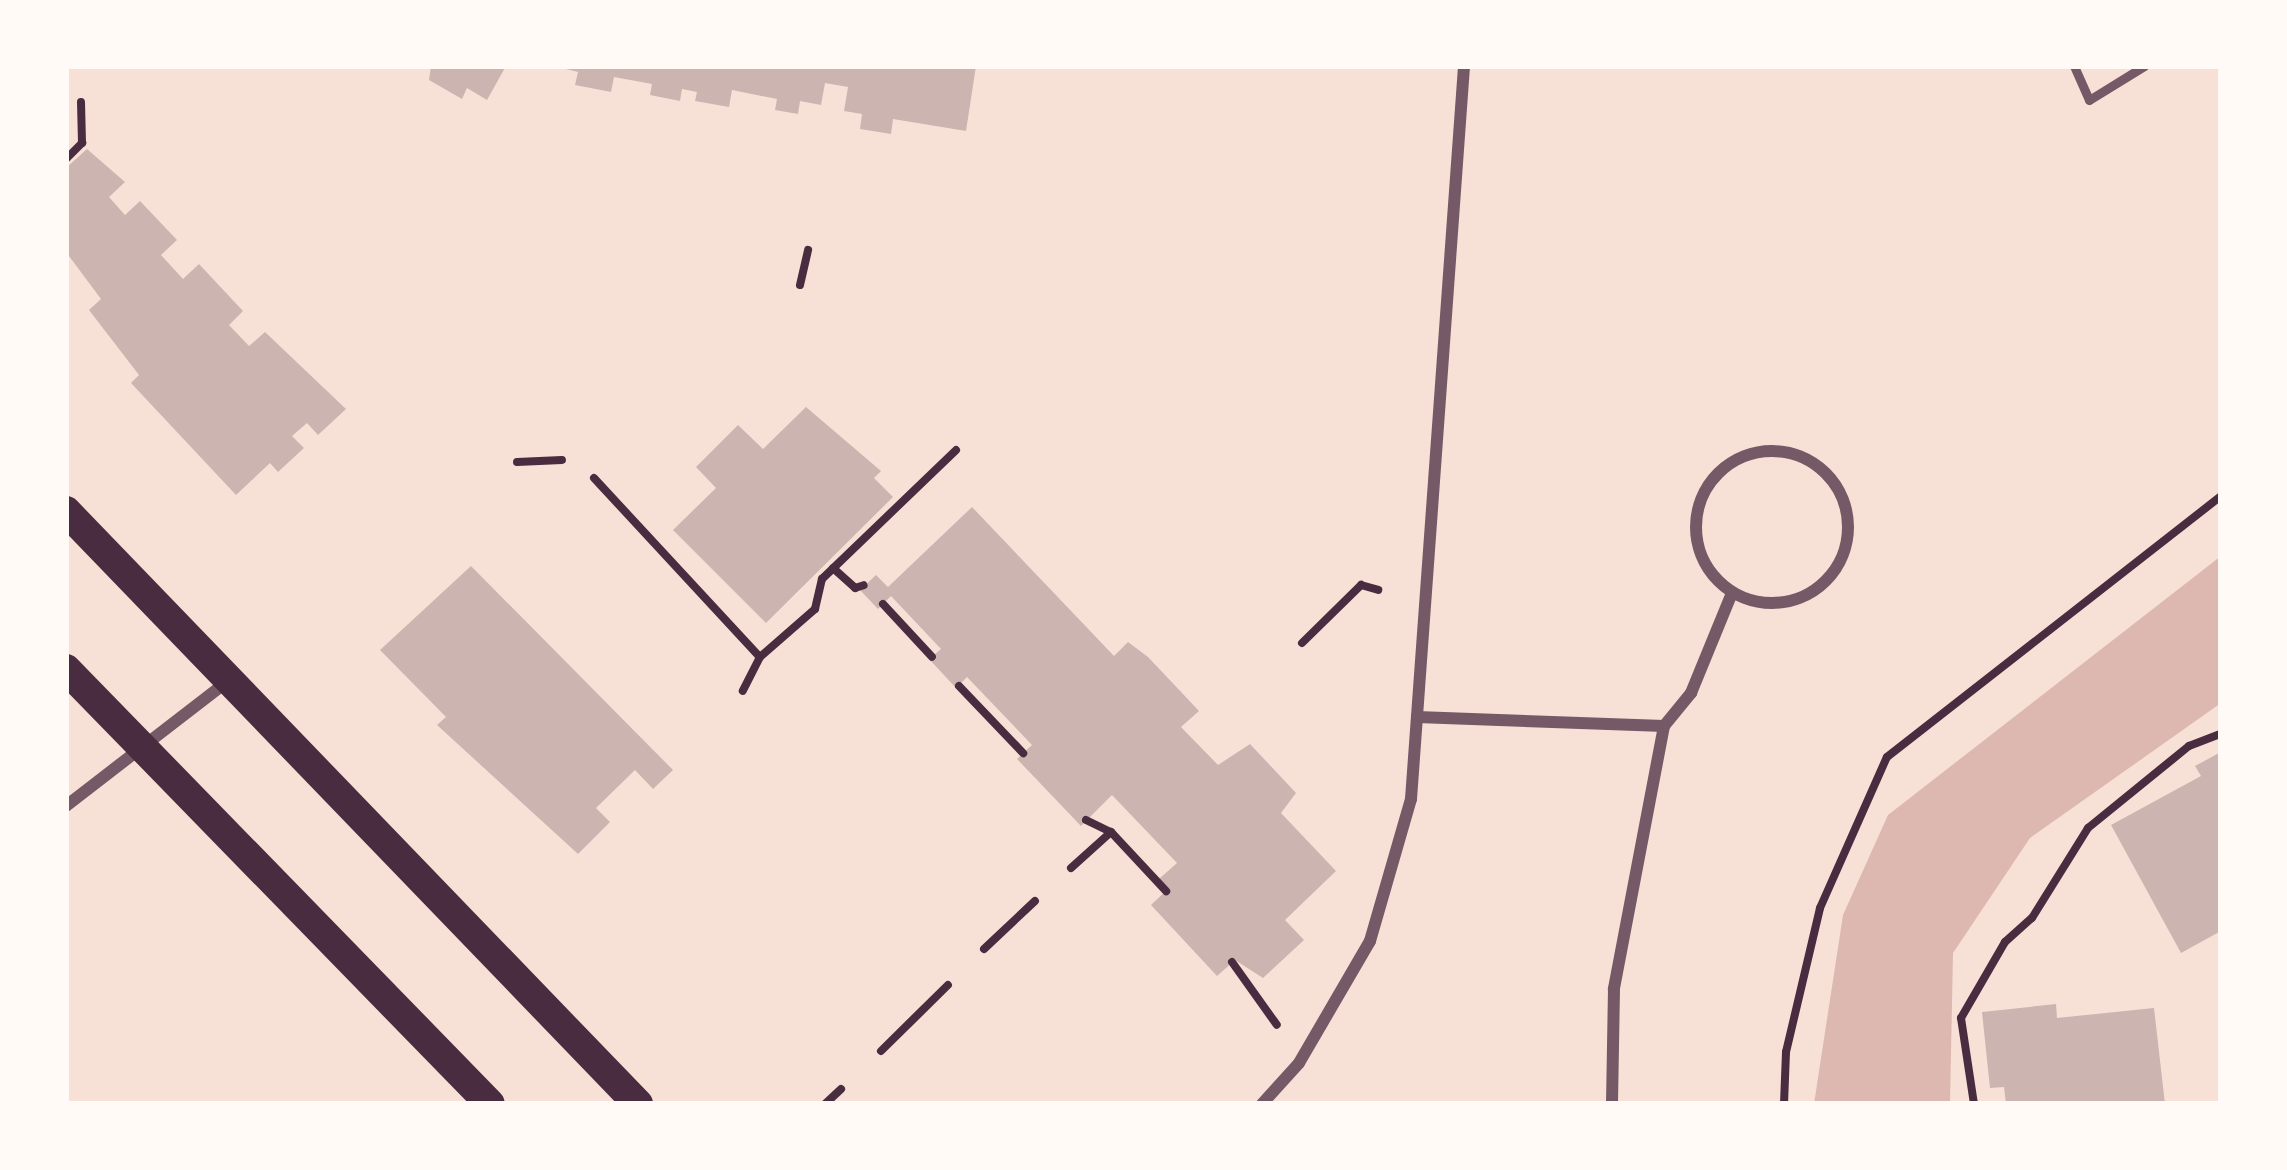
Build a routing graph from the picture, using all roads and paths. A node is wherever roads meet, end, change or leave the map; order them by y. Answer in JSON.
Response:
{"nodes":[{"id":1,"x":1464,"y":66,"type":"edge"},
{"id":2,"x":2074,"y":66,"type":"edge"},
{"id":3,"x":2144,"y":66,"type":"edge"},
{"id":4,"x":81,"y":102,"type":"dead end"},
{"id":5,"x":66,"y":159,"type":"edge"},
{"id":6,"x":808,"y":250,"type":"dead end"},
{"id":7,"x":800,"y":285,"type":"dead end"},
{"id":8,"x":956,"y":450,"type":"dead end"},
{"id":9,"x":562,"y":460,"type":"dead end"},
{"id":10,"x":517,"y":462,"type":"dead end"},
{"id":11,"x":594,"y":478,"type":"dead end"},
{"id":12,"x":2221,"y":496,"type":"edge"},
{"id":13,"x":66,"y":512,"type":"edge"},
{"id":14,"x":832,"y":568,"type":"junction"},
{"id":15,"x":864,"y":586,"type":"dead end"},
{"id":16,"x":1378,"y":590,"type":"dead end"},
{"id":17,"x":1732,"y":592,"type":"junction"},
{"id":18,"x":883,"y":604,"type":"dead end"},
{"id":19,"x":1302,"y":643,"type":"dead end"},
{"id":20,"x":932,"y":657,"type":"dead end"},
{"id":21,"x":760,"y":658,"type":"junction"},
{"id":22,"x":66,"y":669,"type":"edge"},
{"id":23,"x":229,"y":680,"type":"junction"},
{"id":24,"x":958,"y":686,"type":"dead end"},
{"id":25,"x":743,"y":691,"type":"dead end"},
{"id":26,"x":1417,"y":717,"type":"junction"},
{"id":27,"x":1664,"y":726,"type":"junction"},
{"id":28,"x":2221,"y":734,"type":"edge"},
{"id":29,"x":138,"y":746,"type":"junction"},
{"id":30,"x":1023,"y":753,"type":"dead end"},
{"id":31,"x":66,"y":806,"type":"edge"},
{"id":32,"x":1086,"y":820,"type":"dead end"},
{"id":33,"x":1111,"y":832,"type":"junction"},
{"id":34,"x":1071,"y":868,"type":"dead end"},
{"id":35,"x":1166,"y":891,"type":"dead end"},
{"id":36,"x":1035,"y":902,"type":"dead end"},
{"id":37,"x":984,"y":949,"type":"dead end"},
{"id":38,"x":1232,"y":962,"type":"dead end"},
{"id":39,"x":948,"y":986,"type":"dead end"},
{"id":40,"x":1277,"y":1025,"type":"dead end"},
{"id":41,"x":881,"y":1051,"type":"dead end"},
{"id":42,"x":841,"y":1089,"type":"dead end"},
{"id":43,"x":490,"y":1104,"type":"edge"},
{"id":44,"x":638,"y":1104,"type":"edge"},
{"id":45,"x":825,"y":1104,"type":"edge"},
{"id":46,"x":1262,"y":1104,"type":"edge"},
{"id":47,"x":1612,"y":1104,"type":"edge"},
{"id":48,"x":1784,"y":1104,"type":"edge"},
{"id":49,"x":1974,"y":1104,"type":"edge"}],
"edges":[{"from":1,"to":26,"type":"street"},
{"from":2,"to":3,"type":"lane"},
{"from":4,"to":5,"type":"path"},
{"from":6,"to":7,"type":"path"},
{"from":8,"to":14,"type":"path"},
{"from":9,"to":10,"type":"path"},
{"from":11,"to":21,"type":"path"},
{"from":12,"to":48,"type":"path"},
{"from":13,"to":23,"type":"main road"},
{"from":14,"to":15,"type":"path"},
{"from":14,"to":21,"type":"path"},
{"from":16,"to":19,"type":"path"},
{"from":17,"to":17,"type":"street"},
{"from":17,"to":27,"type":"street"},
{"from":18,"to":20,"type":"path"},
{"from":21,"to":25,"type":"path"},
{"from":22,"to":29,"type":"main road"},
{"from":23,"to":29,"type":"street"},
{"from":23,"to":44,"type":"main road"},
{"from":24,"to":30,"type":"path"},
{"from":26,"to":27,"type":"street"},
{"from":26,"to":46,"type":"street"},
{"from":27,"to":47,"type":"street"},
{"from":28,"to":49,"type":"path"},
{"from":29,"to":31,"type":"street"},
{"from":29,"to":43,"type":"main road"},
{"from":32,"to":33,"type":"path"},
{"from":33,"to":34,"type":"path"},
{"from":33,"to":35,"type":"path"},
{"from":36,"to":37,"type":"path"},
{"from":38,"to":40,"type":"path"},
{"from":39,"to":41,"type":"path"},
{"from":42,"to":45,"type":"path"}]}
